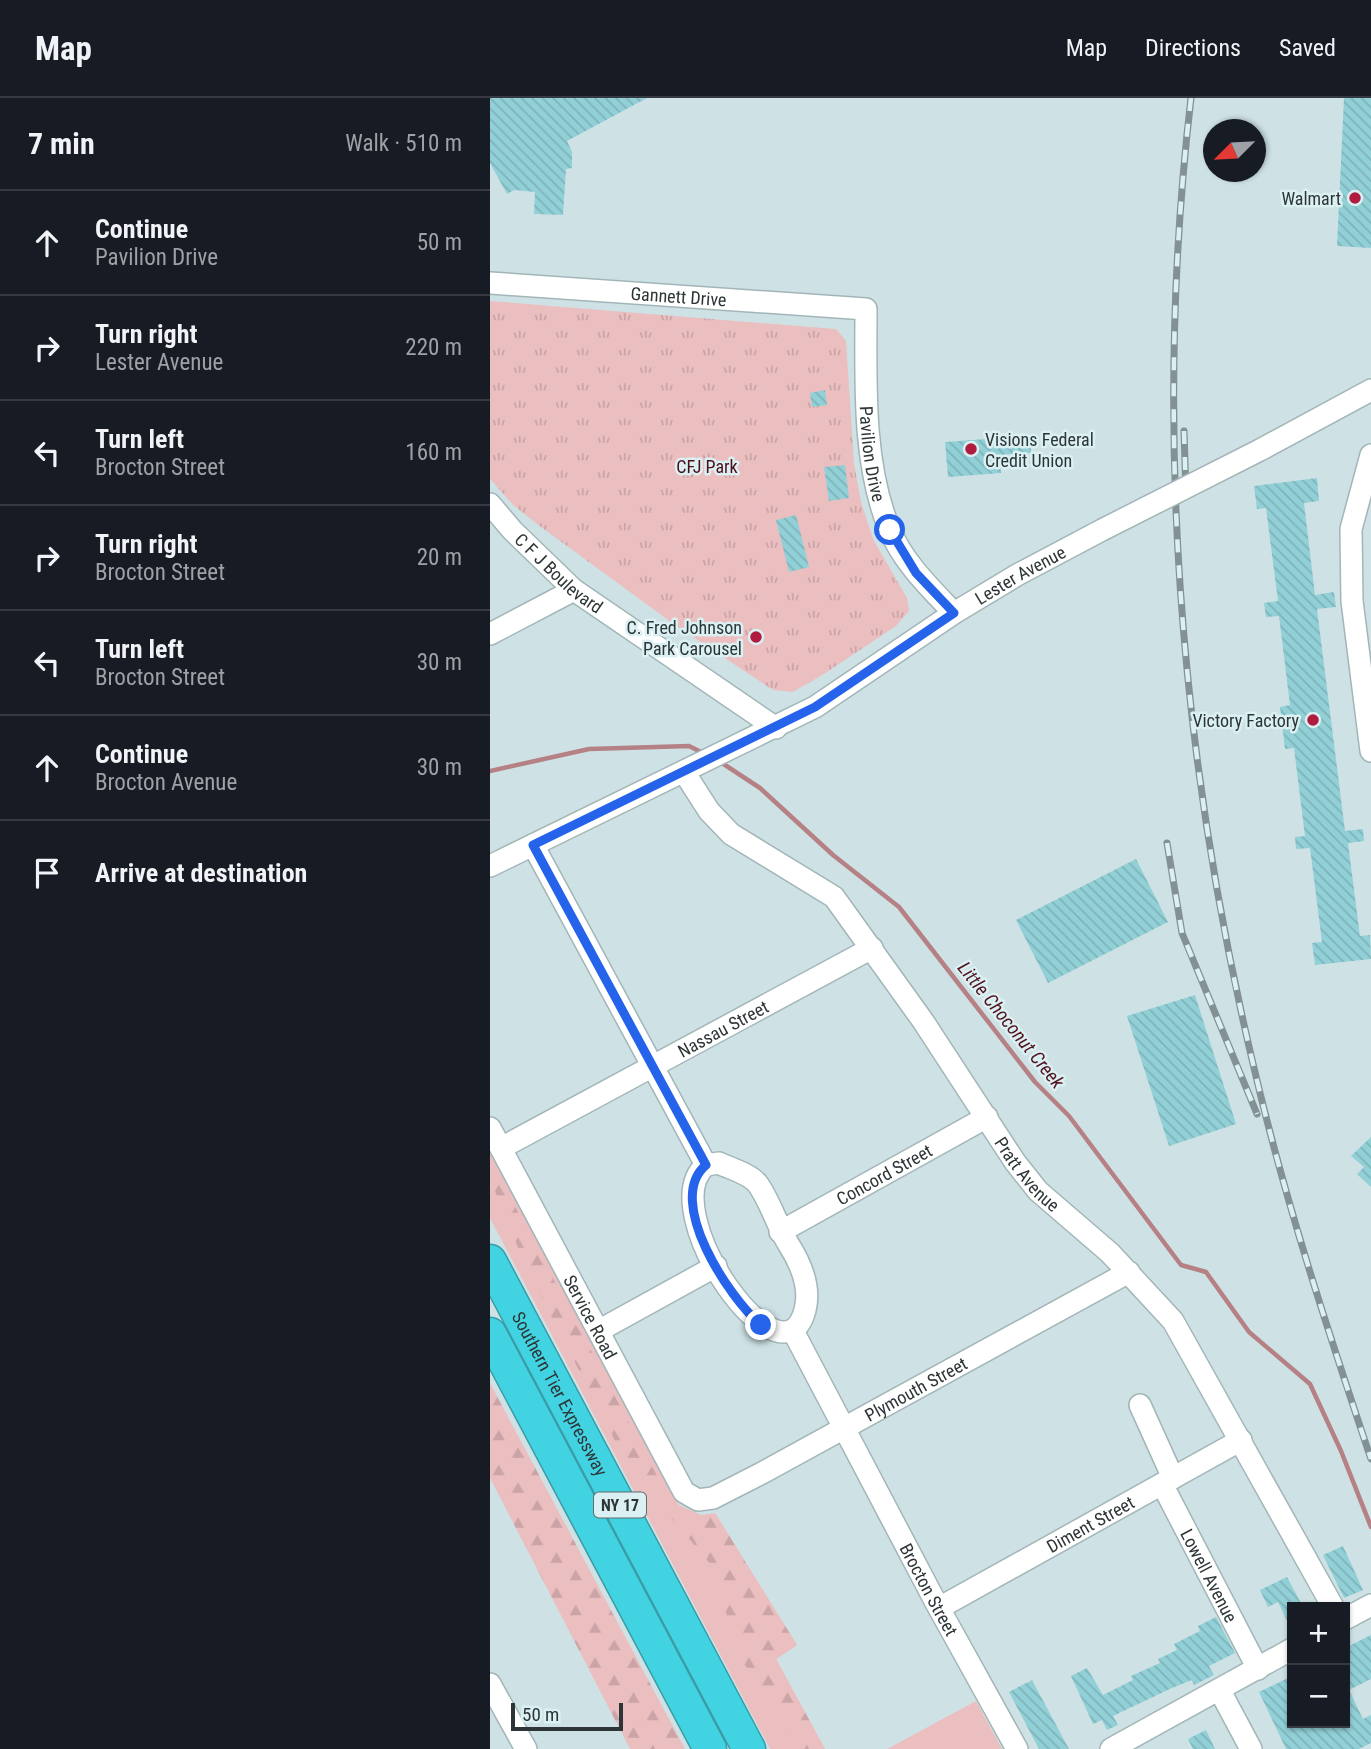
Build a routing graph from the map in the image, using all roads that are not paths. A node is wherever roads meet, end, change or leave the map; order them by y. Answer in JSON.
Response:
{"nodes":[{"id":1,"x":490,"y":283,"type":"edge"},
{"id":2,"x":866,"y":309,"type":"joint"},
{"id":3,"x":1371,"y":390,"type":"edge"},
{"id":4,"x":1371,"y":455,"type":"edge"},
{"id":5,"x":490,"y":503,"type":"edge"},
{"id":6,"x":574,"y":590,"type":"junction"},
{"id":7,"x":954,"y":613,"type":"junction"},
{"id":8,"x":490,"y":634,"type":"edge"},
{"id":9,"x":1366,"y":681,"type":"edge"},
{"id":10,"x":776,"y":728,"type":"junction"},
{"id":11,"x":1371,"y":751,"type":"edge"},
{"id":12,"x":688,"y":770,"type":"junction"},
{"id":13,"x":533,"y":845,"type":"junction"},
{"id":14,"x":490,"y":866,"type":"edge"},
{"id":15,"x":872,"y":948,"type":"junction"},
{"id":16,"x":653,"y":1068,"type":"junction"},
{"id":17,"x":987,"y":1117,"type":"junction"},
{"id":18,"x":490,"y":1128,"type":"edge"},
{"id":19,"x":501,"y":1149,"type":"junction"},
{"id":20,"x":706,"y":1165,"type":"junction"},
{"id":21,"x":780,"y":1232,"type":"junction"},
{"id":22,"x":490,"y":1261,"type":"edge"},
{"id":23,"x":716,"y":1266,"type":"junction"},
{"id":24,"x":1129,"y":1272,"type":"junction"},
{"id":25,"x":600,"y":1330,"type":"junction"},
{"id":26,"x":793,"y":1331,"type":"junction"},
{"id":27,"x":490,"y":1334,"type":"edge"},
{"id":28,"x":1140,"y":1405,"type":"dead end"},
{"id":29,"x":845,"y":1427,"type":"junction"},
{"id":30,"x":1241,"y":1440,"type":"junction"},
{"id":31,"x":1168,"y":1480,"type":"junction"},
{"id":32,"x":698,"y":1500,"type":"joint"},
{"id":33,"x":1330,"y":1602,"type":"edge"},
{"id":34,"x":1371,"y":1605,"type":"edge"},
{"id":35,"x":939,"y":1608,"type":"junction"},
{"id":36,"x":1350,"y":1616,"type":"edge"},
{"id":37,"x":1287,"y":1652,"type":"edge"},
{"id":38,"x":1258,"y":1668,"type":"junction"},
{"id":39,"x":490,"y":1684,"type":"edge"},
{"id":40,"x":1220,"y":1691,"type":"junction"},
{"id":41,"x":526,"y":1749,"type":"edge"},
{"id":42,"x":710,"y":1749,"type":"edge"},
{"id":43,"x":748,"y":1749,"type":"edge"},
{"id":44,"x":1017,"y":1749,"type":"edge"},
{"id":45,"x":1111,"y":1749,"type":"edge"},
{"id":46,"x":1251,"y":1749,"type":"edge"}],
"edges":[{"from":1,"to":2,"type":"street","name":"Gannett Drive"},
{"from":2,"to":7,"type":"street","name":"Pavilion Drive"},
{"from":3,"to":7,"type":"street","name":"Lester Avenue","bridge":true},
{"from":4,"to":9,"type":"street"},
{"from":5,"to":6,"type":"street","name":"C F J Boulevard"},
{"from":6,"to":8,"type":"street"},
{"from":6,"to":10,"type":"street","name":"C F J Boulevard"},
{"from":7,"to":10,"type":"street","name":"Lester Avenue"},
{"from":9,"to":11,"type":"street"},
{"from":10,"to":12,"type":"street","name":"Lester Avenue"},
{"from":12,"to":13,"type":"street","name":"Lester Avenue"},
{"from":12,"to":15,"type":"street","name":"Pratt Avenue"},
{"from":13,"to":14,"type":"street","name":"Lester Avenue"},
{"from":13,"to":16,"type":"street"},
{"from":15,"to":16,"type":"street","name":"Nassau Street"},
{"from":15,"to":17,"type":"street","name":"Pratt Avenue"},
{"from":16,"to":19,"type":"street","name":"Nassau Street"},
{"from":16,"to":20,"type":"street"},
{"from":17,"to":21,"type":"street","name":"Concord Street"},
{"from":17,"to":24,"type":"street","name":"Pratt Avenue"},
{"from":18,"to":19,"type":"street","name":"Service Road"},
{"from":19,"to":25,"type":"street","name":"Service Road"},
{"from":20,"to":21,"type":"street"},
{"from":20,"to":23,"type":"street"},
{"from":21,"to":26,"type":"street"},
{"from":22,"to":43,"type":"highway","name":"Southern Tier Expressway","number":"NY 17"},
{"from":23,"to":25,"type":"street"},
{"from":23,"to":26,"type":"street"},
{"from":24,"to":29,"type":"street","name":"Plymouth Street"},
{"from":24,"to":30,"type":"street","name":"Pratt Avenue"},
{"from":25,"to":32,"type":"street","name":"Service Road"},
{"from":26,"to":29,"type":"street","name":"Brocton Street"},
{"from":27,"to":42,"type":"highway","name":"Southern Tier Expressway","number":"NY 17"},
{"from":28,"to":31,"type":"street","name":"Lowell Avenue"},
{"from":29,"to":32,"type":"street","name":"Plymouth Street"},
{"from":29,"to":35,"type":"street","name":"Brocton Street"},
{"from":30,"to":31,"type":"street","name":"Diment Street"},
{"from":30,"to":33,"type":"street","name":"Pratt Avenue"},
{"from":31,"to":35,"type":"street","name":"Diment Street"},
{"from":31,"to":38,"type":"street","name":"Lowell Avenue"},
{"from":34,"to":36,"type":"street"},
{"from":35,"to":44,"type":"street","name":"Brocton Street"},
{"from":37,"to":38,"type":"street"},
{"from":38,"to":40,"type":"street"},
{"from":39,"to":41,"type":"street"},
{"from":40,"to":45,"type":"street"},
{"from":40,"to":46,"type":"street"}]}
